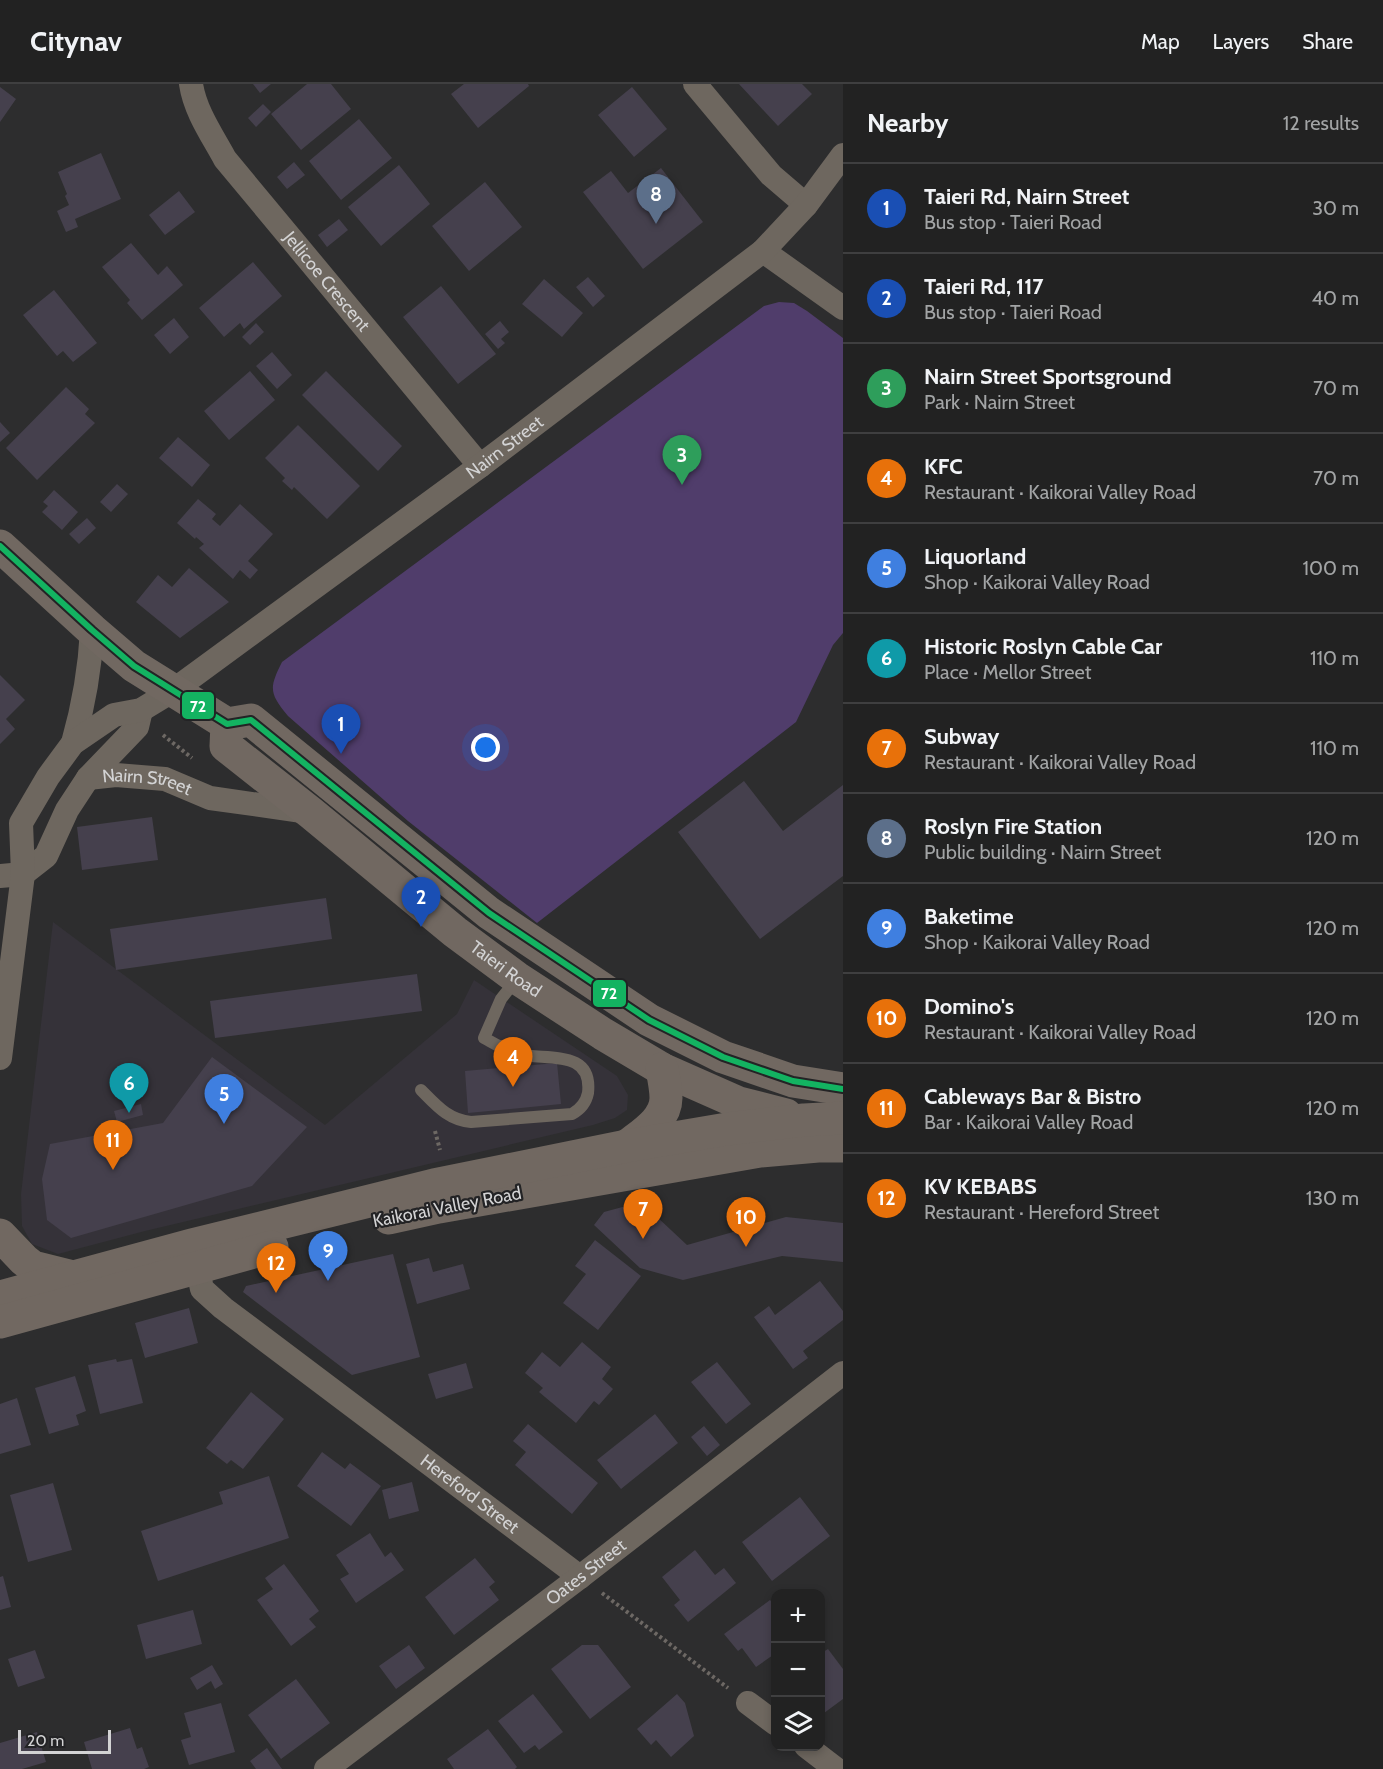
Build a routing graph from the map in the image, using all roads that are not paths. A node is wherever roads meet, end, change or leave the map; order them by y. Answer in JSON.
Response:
{"nodes":[{"id":1,"x":191,"y":84,"type":"edge"},
{"id":2,"x":695,"y":84,"type":"edge"},
{"id":3,"x":843,"y":155,"type":"edge"},
{"id":4,"x":806,"y":205,"type":"junction"},
{"id":5,"x":764,"y":251,"type":"junction"},
{"id":6,"x":843,"y":308,"type":"edge"},
{"id":7,"x":480,"y":466,"type":"junction"},
{"id":8,"x":0,"y":546,"type":"edge"},
{"id":9,"x":92,"y":630,"type":"junction"},
{"id":10,"x":174,"y":690,"type":"junction"},
{"id":11,"x":148,"y":719,"type":"junction"},
{"id":12,"x":227,"y":724,"type":"junction"},
{"id":13,"x":73,"y":743,"type":"junction"},
{"id":14,"x":88,"y":778,"type":"junction"},
{"id":15,"x":311,"y":813,"type":"junction"},
{"id":16,"x":12,"y":875,"type":"edge"},
{"id":17,"x":517,"y":978,"type":"junction"},
{"id":18,"x":0,"y":1058,"type":"edge"},
{"id":19,"x":663,"y":1069,"type":"junction"},
{"id":20,"x":843,"y":1089,"type":"edge"},
{"id":21,"x":421,"y":1090,"type":"dead end"},
{"id":22,"x":843,"y":1118,"type":"edge"},
{"id":23,"x":804,"y":1120,"type":"junction"},
{"id":24,"x":843,"y":1132,"type":"edge"},
{"id":25,"x":627,"y":1146,"type":"junction"},
{"id":26,"x":843,"y":1146,"type":"edge"},
{"id":27,"x":0,"y":1234,"type":"edge"},
{"id":28,"x":195,"y":1257,"type":"junction"},
{"id":29,"x":73,"y":1277,"type":"junction"},
{"id":30,"x":0,"y":1297,"type":"edge"},
{"id":31,"x":0,"y":1322,"type":"edge"},
{"id":32,"x":843,"y":1373,"type":"edge"},
{"id":33,"x":580,"y":1577,"type":"junction"},
{"id":34,"x":748,"y":1703,"type":"road end"},
{"id":35,"x":771,"y":1720,"type":"edge"},
{"id":36,"x":813,"y":1751,"type":"edge"},
{"id":37,"x":326,"y":1769,"type":"edge"},
{"id":38,"x":836,"y":1769,"type":"edge"}],
"edges":[{"from":1,"to":7,"type":"street","name":"Jellicoe Crescent"},
{"from":2,"to":4,"type":"street"},
{"from":3,"to":4,"type":"street","name":"Nairn Street"},
{"from":4,"to":5,"type":"street","name":"Nairn Street"},
{"from":5,"to":6,"type":"street"},
{"from":5,"to":7,"type":"street","name":"Nairn Street"},
{"from":7,"to":10,"type":"street","name":"Nairn Street"},
{"from":8,"to":9,"type":"main road"},
{"from":9,"to":10,"type":"main road"},
{"from":9,"to":13,"type":"street","name":"Nairn Street"},
{"from":10,"to":11,"type":"street","name":"Nairn Street"},
{"from":10,"to":12,"type":"main road"},
{"from":11,"to":13,"type":"street","name":"Nairn Street"},
{"from":11,"to":14,"type":"street","name":"Nairn Street"},
{"from":12,"to":15,"type":"main road","name":"Taieri Road"},
{"from":12,"to":20,"type":"main road","name":"Taieri Road"},
{"from":13,"to":16,"type":"street","name":"Nairn Street"},
{"from":14,"to":15,"type":"street","name":"Nairn Street"},
{"from":14,"to":16,"type":"street","name":"Nairn Street"},
{"from":15,"to":17,"type":"main road","name":"Taieri Road"},
{"from":16,"to":18,"type":"street"},
{"from":17,"to":19,"type":"main road","name":"Taieri Road"},
{"from":17,"to":21,"type":"lane"},
{"from":19,"to":23,"type":"main road","name":"Taieri Road"},
{"from":19,"to":25,"type":"main road"},
{"from":22,"to":23,"type":"main road"},
{"from":23,"to":24,"type":"main road","name":"Taieri Road"},
{"from":23,"to":25,"type":"main road","name":"Kaikorai Valley Road"},
{"from":25,"to":28,"type":"main road","name":"Kaikorai Valley Road"},
{"from":26,"to":28,"type":"main road","name":"Kaikorai Valley Road"},
{"from":27,"to":29,"type":"main road"},
{"from":28,"to":29,"type":"main road","name":"Kaikorai Valley Road"},
{"from":28,"to":31,"type":"main road","name":"Kaikorai Valley Road"},
{"from":28,"to":33,"type":"street","name":"Hereford Street"},
{"from":29,"to":30,"type":"main road","name":"Kaikorai Valley Road"},
{"from":32,"to":33,"type":"street","name":"Oates Street"},
{"from":33,"to":37,"type":"street","name":"Oates Street"},
{"from":34,"to":35,"type":"street"},
{"from":36,"to":38,"type":"street"}]}
